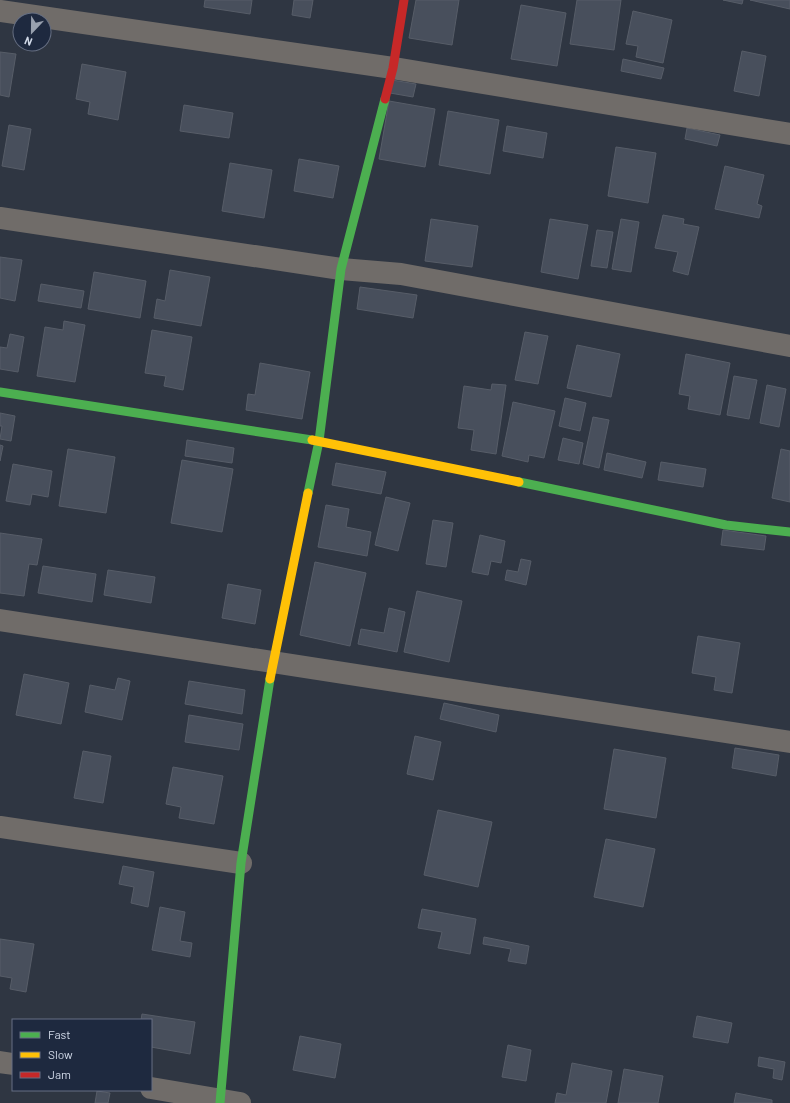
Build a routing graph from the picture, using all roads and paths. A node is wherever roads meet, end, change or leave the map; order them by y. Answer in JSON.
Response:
{"nodes":[{"id":1,"x":404,"y":0,"type":"edge"},
{"id":2,"x":0,"y":11,"type":"edge"},
{"id":3,"x":393,"y":68,"type":"junction"},
{"id":4,"x":790,"y":134,"type":"edge"},
{"id":5,"x":0,"y":218,"type":"edge"},
{"id":6,"x":342,"y":269,"type":"junction"},
{"id":7,"x":790,"y":346,"type":"edge"},
{"id":8,"x":0,"y":392,"type":"edge"},
{"id":9,"x":319,"y":441,"type":"junction"},
{"id":10,"x":790,"y":532,"type":"edge"},
{"id":11,"x":0,"y":620,"type":"edge"},
{"id":12,"x":273,"y":663,"type":"junction"},
{"id":13,"x":790,"y":742,"type":"edge"},
{"id":14,"x":0,"y":827,"type":"edge"},
{"id":15,"x":241,"y":863,"type":"junction"},
{"id":16,"x":0,"y":1062,"type":"edge"},
{"id":17,"x":12,"y":1064,"type":"edge"},
{"id":18,"x":152,"y":1088,"type":"edge"},
{"id":19,"x":227,"y":1102,"type":"edge"}],
"edges":[{"from":1,"to":3,"type":"street"},
{"from":2,"to":3,"type":"street"},
{"from":3,"to":4,"type":"street"},
{"from":3,"to":6,"type":"street"},
{"from":5,"to":6,"type":"street"},
{"from":6,"to":7,"type":"street"},
{"from":6,"to":9,"type":"street"},
{"from":8,"to":9,"type":"street"},
{"from":9,"to":10,"type":"street"},
{"from":9,"to":12,"type":"street"},
{"from":11,"to":12,"type":"street"},
{"from":12,"to":13,"type":"street"},
{"from":12,"to":15,"type":"street"},
{"from":14,"to":15,"type":"street"},
{"from":15,"to":19,"type":"street"},
{"from":16,"to":17,"type":"street"},
{"from":18,"to":19,"type":"street"}]}
